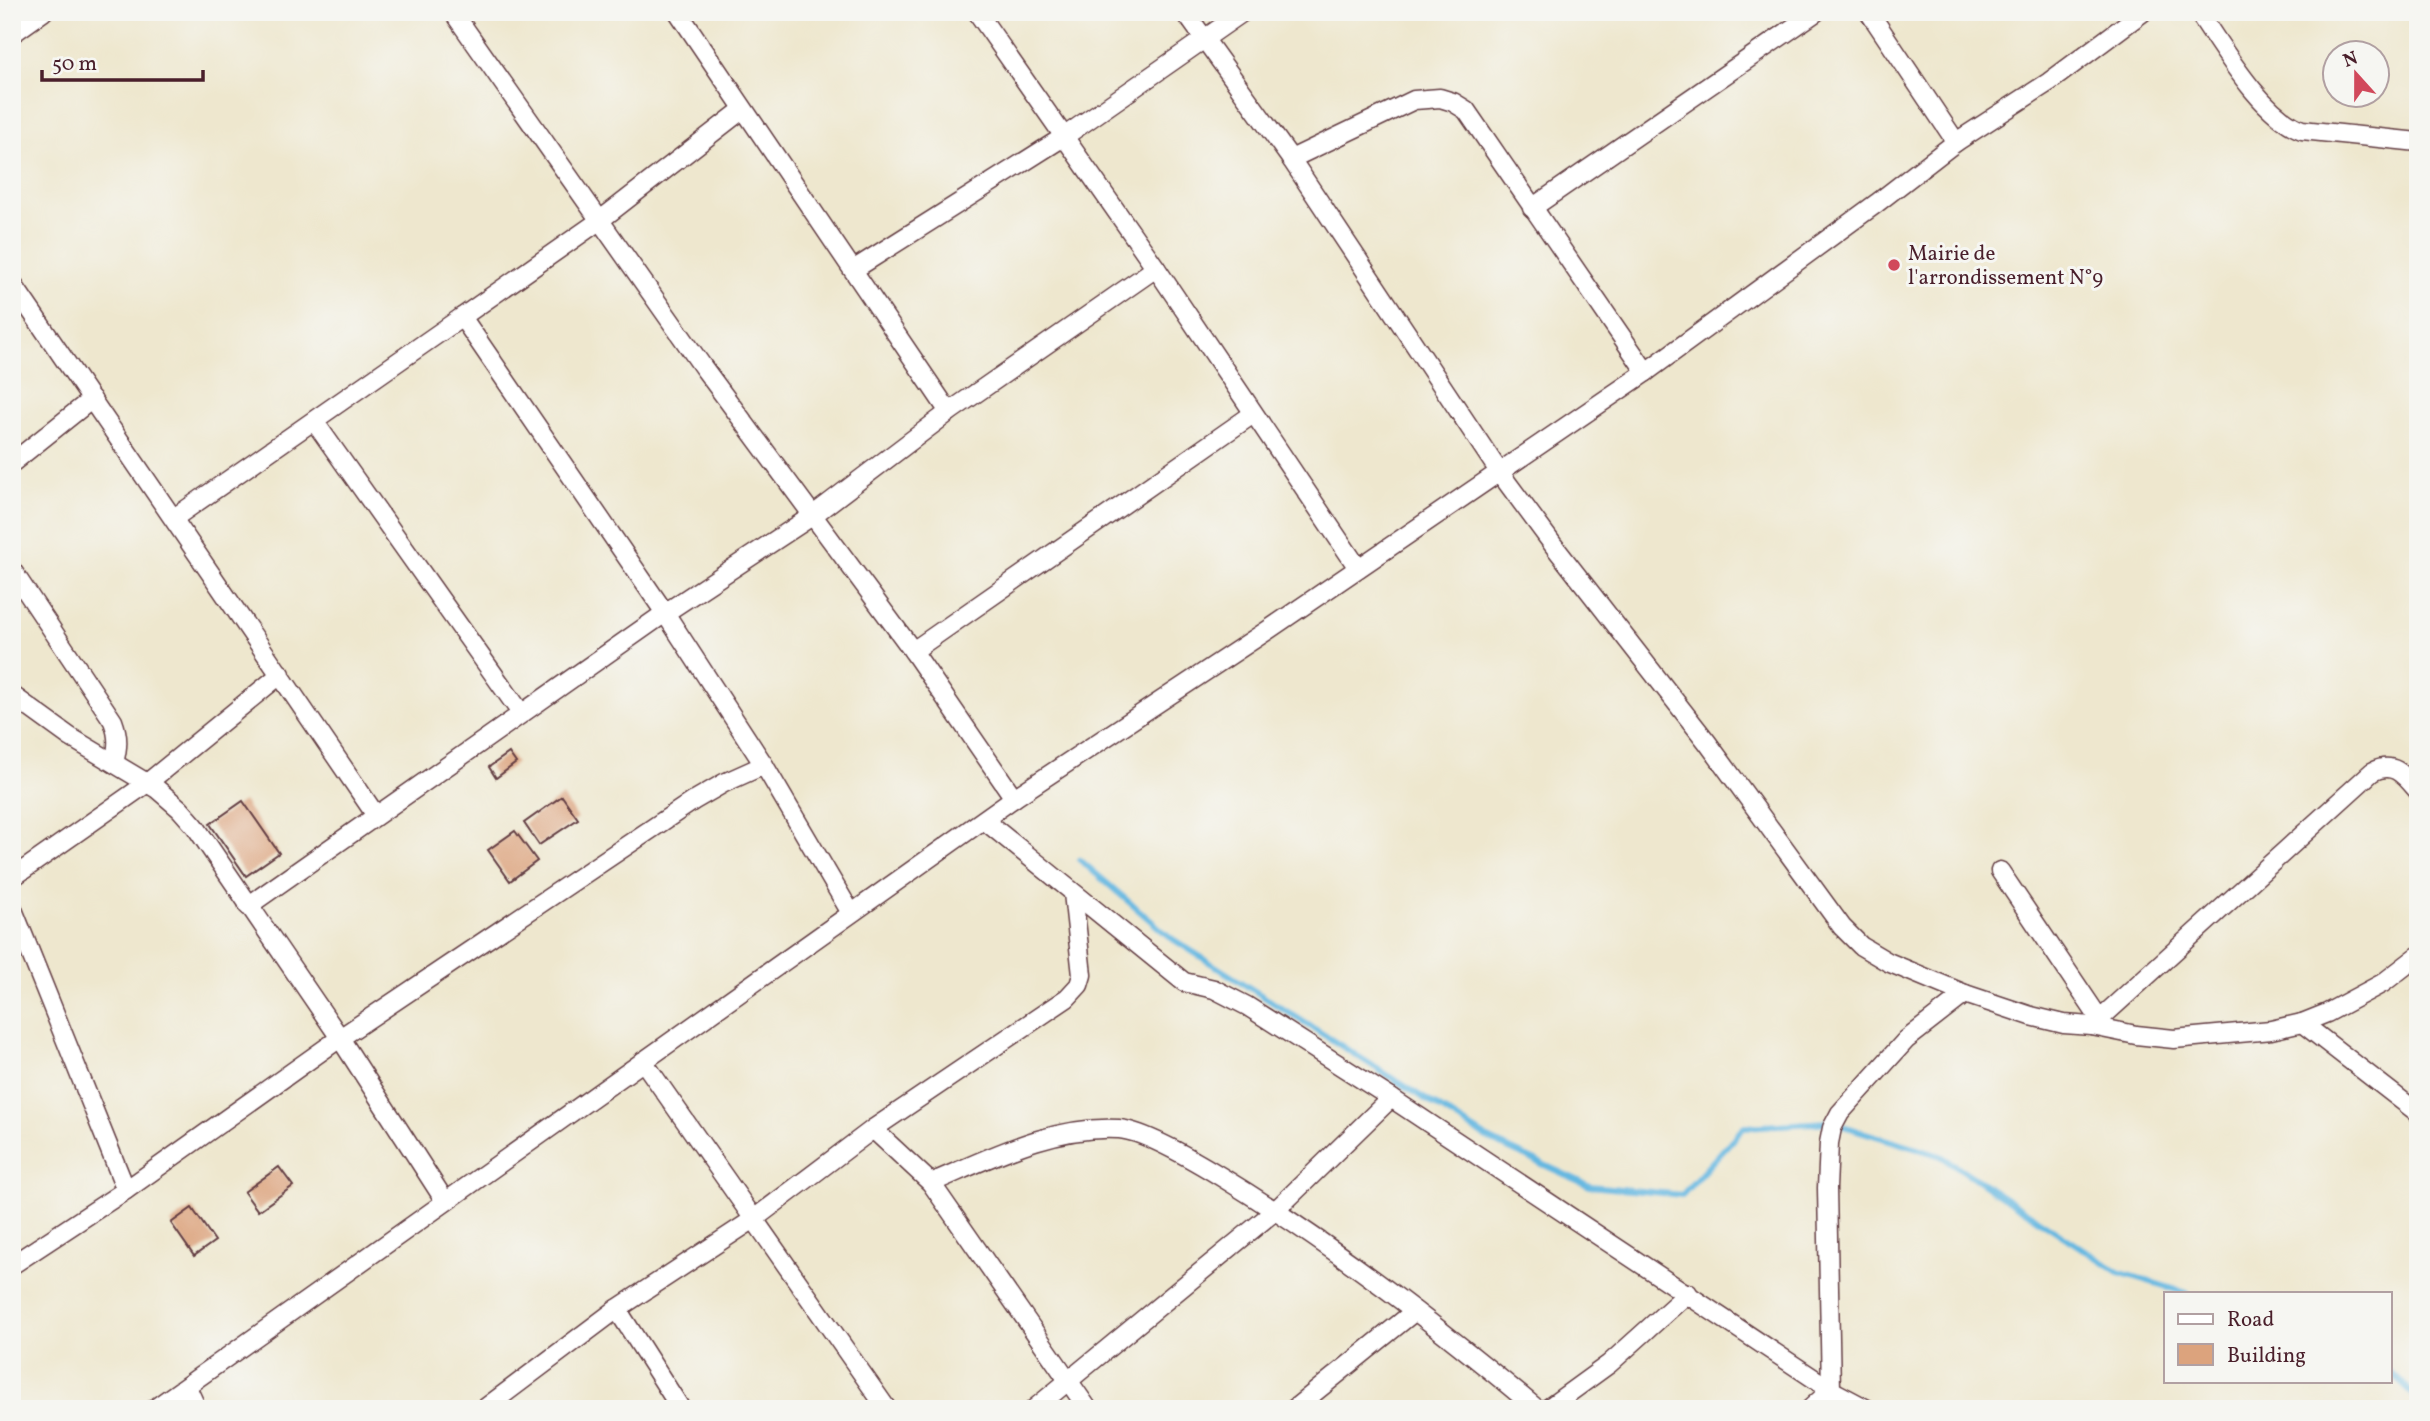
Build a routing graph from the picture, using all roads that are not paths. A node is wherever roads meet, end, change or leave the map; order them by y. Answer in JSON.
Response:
{"nodes":[{"id":1,"x":453,"y":12,"type":"edge"},
{"id":2,"x":678,"y":12,"type":"edge"},
{"id":3,"x":977,"y":12,"type":"edge"},
{"id":4,"x":1185,"y":12,"type":"edge"},
{"id":5,"x":1243,"y":12,"type":"edge"},
{"id":6,"x":1816,"y":12,"type":"edge"},
{"id":7,"x":1869,"y":12,"type":"edge"},
{"id":8,"x":2143,"y":12,"type":"edge"},
{"id":9,"x":2198,"y":12,"type":"edge"},
{"id":10,"x":33,"y":15,"type":"edge"},
{"id":11,"x":12,"y":34,"type":"edge"},
{"id":12,"x":1204,"y":39,"type":"junction"},
{"id":13,"x":742,"y":110,"type":"junction"},
{"id":14,"x":1065,"y":136,"type":"junction"},
{"id":15,"x":1956,"y":142,"type":"junction"},
{"id":16,"x":2418,"y":142,"type":"edge"},
{"id":17,"x":1291,"y":159,"type":"junction"},
{"id":18,"x":1532,"y":208,"type":"junction"},
{"id":19,"x":599,"y":221,"type":"junction"},
{"id":20,"x":1156,"y":268,"type":"junction"},
{"id":21,"x":853,"y":270,"type":"junction"},
{"id":22,"x":12,"y":283,"type":"edge"},
{"id":23,"x":463,"y":317,"type":"junction"},
{"id":24,"x":1646,"y":372,"type":"junction"},
{"id":25,"x":92,"y":399,"type":"junction"},
{"id":26,"x":949,"y":412,"type":"junction"},
{"id":27,"x":1253,"y":414,"type":"junction"},
{"id":28,"x":314,"y":421,"type":"junction"},
{"id":29,"x":12,"y":463,"type":"edge"},
{"id":30,"x":1500,"y":472,"type":"junction"},
{"id":31,"x":812,"y":516,"type":"junction"},
{"id":32,"x":174,"y":518,"type":"junction"},
{"id":33,"x":1358,"y":568,"type":"junction"},
{"id":34,"x":12,"y":570,"type":"edge"},
{"id":35,"x":665,"y":613,"type":"junction"},
{"id":36,"x":913,"y":651,"type":"junction"},
{"id":37,"x":281,"y":674,"type":"junction"},
{"id":38,"x":12,"y":695,"type":"edge"},
{"id":39,"x":521,"y":713,"type":"junction"},
{"id":40,"x":114,"y":763,"type":"junction"},
{"id":41,"x":764,"y":765,"type":"junction"},
{"id":42,"x":146,"y":784,"type":"junction"},
{"id":43,"x":2418,"y":791,"type":"edge"},
{"id":44,"x":1014,"y":798,"type":"junction"},
{"id":45,"x":375,"y":814,"type":"junction"},
{"id":46,"x":984,"y":820,"type":"junction"},
{"id":47,"x":2000,"y":871,"type":"dead end"},
{"id":48,"x":12,"y":878,"type":"edge"},
{"id":49,"x":1073,"y":893,"type":"junction"},
{"id":50,"x":248,"y":906,"type":"junction"},
{"id":51,"x":12,"y":907,"type":"edge"},
{"id":52,"x":851,"y":913,"type":"junction"},
{"id":53,"x":2418,"y":956,"type":"edge"},
{"id":54,"x":1965,"y":994,"type":"junction"},
{"id":55,"x":2096,"y":1022,"type":"junction"},
{"id":56,"x":2302,"y":1023,"type":"junction"},
{"id":57,"x":340,"y":1038,"type":"junction"},
{"id":58,"x":643,"y":1061,"type":"junction"},
{"id":59,"x":1391,"y":1098,"type":"junction"},
{"id":60,"x":2418,"y":1113,"type":"edge"},
{"id":61,"x":873,"y":1129,"type":"junction"},
{"id":62,"x":931,"y":1183,"type":"junction"},
{"id":63,"x":126,"y":1190,"type":"junction"},
{"id":64,"x":445,"y":1201,"type":"junction"},
{"id":65,"x":1276,"y":1210,"type":"junction"},
{"id":66,"x":754,"y":1219,"type":"junction"},
{"id":67,"x":12,"y":1265,"type":"edge"},
{"id":68,"x":1688,"y":1293,"type":"junction"},
{"id":69,"x":617,"y":1309,"type":"junction"},
{"id":70,"x":1415,"y":1311,"type":"junction"},
{"id":71,"x":1068,"y":1381,"type":"junction"},
{"id":72,"x":187,"y":1387,"type":"junction"},
{"id":73,"x":1831,"y":1390,"type":"junction"},
{"id":74,"x":154,"y":1409,"type":"edge"},
{"id":75,"x":197,"y":1409,"type":"edge"},
{"id":76,"x":484,"y":1409,"type":"edge"},
{"id":77,"x":681,"y":1409,"type":"edge"},
{"id":78,"x":887,"y":1409,"type":"edge"},
{"id":79,"x":1034,"y":1409,"type":"edge"},
{"id":80,"x":1088,"y":1409,"type":"edge"},
{"id":81,"x":1294,"y":1409,"type":"edge"},
{"id":82,"x":1538,"y":1409,"type":"edge"},
{"id":83,"x":1547,"y":1409,"type":"edge"},
{"id":84,"x":1810,"y":1409,"type":"edge"},
{"id":85,"x":1867,"y":1409,"type":"edge"}],
"edges":[{"from":1,"to":19,"type":"street"},
{"from":2,"to":13,"type":"street"},
{"from":3,"to":14,"type":"street"},
{"from":4,"to":12,"type":"street"},
{"from":5,"to":12,"type":"street"},
{"from":6,"to":18,"type":"street"},
{"from":7,"to":15,"type":"street"},
{"from":8,"to":15,"type":"street"},
{"from":9,"to":16,"type":"street"},
{"from":10,"to":11,"type":"street"},
{"from":12,"to":14,"type":"street"},
{"from":12,"to":17,"type":"street"},
{"from":13,"to":19,"type":"street"},
{"from":13,"to":21,"type":"street"},
{"from":14,"to":20,"type":"street"},
{"from":14,"to":21,"type":"street"},
{"from":15,"to":24,"type":"street"},
{"from":17,"to":18,"type":"street"},
{"from":17,"to":30,"type":"street"},
{"from":18,"to":24,"type":"street"},
{"from":19,"to":23,"type":"street"},
{"from":19,"to":31,"type":"street"},
{"from":20,"to":26,"type":"street"},
{"from":20,"to":27,"type":"street"},
{"from":21,"to":26,"type":"street"},
{"from":22,"to":25,"type":"street"},
{"from":23,"to":28,"type":"street"},
{"from":23,"to":35,"type":"street"},
{"from":24,"to":30,"type":"street"},
{"from":25,"to":29,"type":"street"},
{"from":25,"to":32,"type":"street"},
{"from":26,"to":31,"type":"street"},
{"from":27,"to":33,"type":"street"},
{"from":27,"to":36,"type":"street"},
{"from":28,"to":32,"type":"street"},
{"from":28,"to":39,"type":"street"},
{"from":30,"to":33,"type":"street"},
{"from":30,"to":54,"type":"street"},
{"from":31,"to":35,"type":"street"},
{"from":31,"to":36,"type":"street"},
{"from":32,"to":37,"type":"street"},
{"from":33,"to":44,"type":"street"},
{"from":34,"to":40,"type":"street"},
{"from":35,"to":39,"type":"street"},
{"from":35,"to":41,"type":"street"},
{"from":36,"to":44,"type":"street"},
{"from":37,"to":42,"type":"street"},
{"from":37,"to":45,"type":"street"},
{"from":38,"to":40,"type":"street"},
{"from":39,"to":45,"type":"street"},
{"from":40,"to":42,"type":"street"},
{"from":41,"to":52,"type":"street"},
{"from":41,"to":57,"type":"street"},
{"from":42,"to":48,"type":"street"},
{"from":42,"to":50,"type":"street"},
{"from":43,"to":55,"type":"street"},
{"from":44,"to":46,"type":"street"},
{"from":45,"to":50,"type":"street"},
{"from":46,"to":49,"type":"street"},
{"from":46,"to":52,"type":"street"},
{"from":47,"to":55,"type":"street"},
{"from":49,"to":59,"type":"street"},
{"from":49,"to":61,"type":"street"},
{"from":50,"to":57,"type":"street"},
{"from":51,"to":63,"type":"street"},
{"from":52,"to":58,"type":"street"},
{"from":53,"to":56,"type":"street"},
{"from":54,"to":55,"type":"street"},
{"from":54,"to":73,"type":"street"},
{"from":55,"to":56,"type":"street"},
{"from":56,"to":60,"type":"street"},
{"from":57,"to":63,"type":"street"},
{"from":57,"to":64,"type":"street"},
{"from":58,"to":64,"type":"street"},
{"from":58,"to":66,"type":"street"},
{"from":59,"to":65,"type":"street"},
{"from":59,"to":68,"type":"street"},
{"from":61,"to":62,"type":"street"},
{"from":61,"to":66,"type":"street"},
{"from":62,"to":65,"type":"street"},
{"from":62,"to":71,"type":"street"},
{"from":63,"to":67,"type":"street"},
{"from":64,"to":72,"type":"street"},
{"from":65,"to":70,"type":"street"},
{"from":65,"to":71,"type":"street"},
{"from":66,"to":69,"type":"street"},
{"from":66,"to":78,"type":"street"},
{"from":68,"to":73,"type":"street"},
{"from":68,"to":83,"type":"street"},
{"from":69,"to":76,"type":"street"},
{"from":69,"to":77,"type":"street"},
{"from":70,"to":81,"type":"street"},
{"from":70,"to":82,"type":"street"},
{"from":71,"to":79,"type":"street"},
{"from":71,"to":80,"type":"street"},
{"from":72,"to":74,"type":"street"},
{"from":72,"to":75,"type":"street"},
{"from":73,"to":84,"type":"street"},
{"from":73,"to":85,"type":"street"}]}
